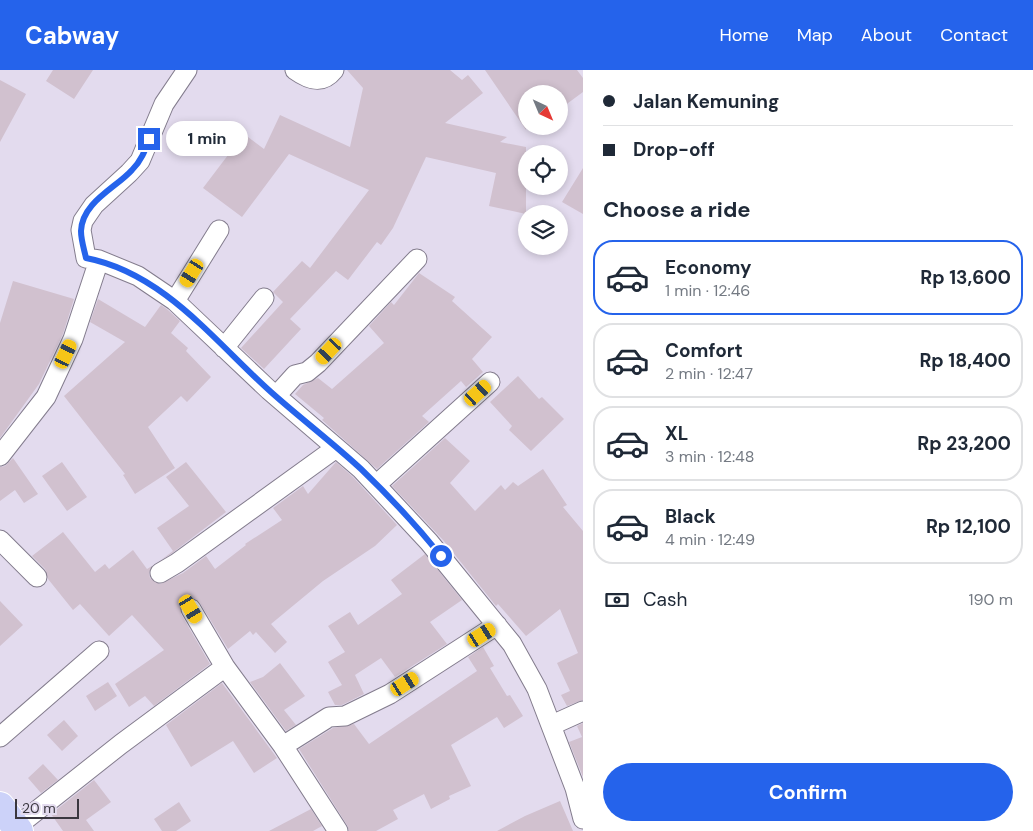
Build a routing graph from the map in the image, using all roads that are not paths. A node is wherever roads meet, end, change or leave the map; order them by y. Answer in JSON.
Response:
{"nodes":[{"id":1,"x":186,"y":70,"type":"edge"},
{"id":2,"x":295,"y":70,"type":"edge"},
{"id":3,"x":334,"y":70,"type":"edge"},
{"id":4,"x":219,"y":230,"type":"dead end"},
{"id":5,"x":93,"y":259,"type":"junction"},
{"id":6,"x":417,"y":259,"type":"dead end"},
{"id":7,"x":264,"y":298,"type":"dead end"},
{"id":8,"x":175,"y":301,"type":"junction"},
{"id":9,"x":224,"y":348,"type":"junction"},
{"id":10,"x":490,"y":382,"type":"dead end"},
{"id":11,"x":276,"y":396,"type":"junction"},
{"id":12,"x":336,"y":448,"type":"junction"},
{"id":13,"x":0,"y":456,"type":"edge"},
{"id":14,"x":376,"y":486,"type":"junction"},
{"id":15,"x":0,"y":540,"type":"edge"},
{"id":16,"x":160,"y":573,"type":"dead end"},
{"id":17,"x":38,"y":577,"type":"dead end"},
{"id":18,"x":191,"y":609,"type":"dead end"},
{"id":19,"x":497,"y":626,"type":"junction"},
{"id":20,"x":100,"y":652,"type":"dead end"},
{"id":21,"x":225,"y":667,"type":"junction"},
{"id":22,"x":583,"y":711,"type":"edge"},
{"id":23,"x":552,"y":725,"type":"junction"},
{"id":24,"x":0,"y":737,"type":"edge"},
{"id":25,"x":283,"y":746,"type":"junction"},
{"id":26,"x":583,"y":818,"type":"edge"},
{"id":27,"x":11,"y":824,"type":"edge"},
{"id":28,"x":338,"y":831,"type":"edge"}],
"edges":[{"from":1,"to":5,"type":"street"},
{"from":2,"to":3,"type":"street"},
{"from":4,"to":8,"type":"street"},
{"from":5,"to":8,"type":"street"},
{"from":5,"to":13,"type":"street"},
{"from":6,"to":11,"type":"street"},
{"from":7,"to":9,"type":"street"},
{"from":8,"to":9,"type":"street"},
{"from":9,"to":11,"type":"street"},
{"from":10,"to":14,"type":"street"},
{"from":11,"to":12,"type":"street"},
{"from":12,"to":14,"type":"street"},
{"from":12,"to":16,"type":"street"},
{"from":14,"to":19,"type":"street"},
{"from":15,"to":17,"type":"street"},
{"from":18,"to":21,"type":"street"},
{"from":19,"to":23,"type":"street"},
{"from":19,"to":25,"type":"street"},
{"from":20,"to":24,"type":"street"},
{"from":21,"to":25,"type":"street"},
{"from":21,"to":27,"type":"street"},
{"from":22,"to":23,"type":"street"},
{"from":23,"to":26,"type":"street"},
{"from":25,"to":28,"type":"street"}]}
